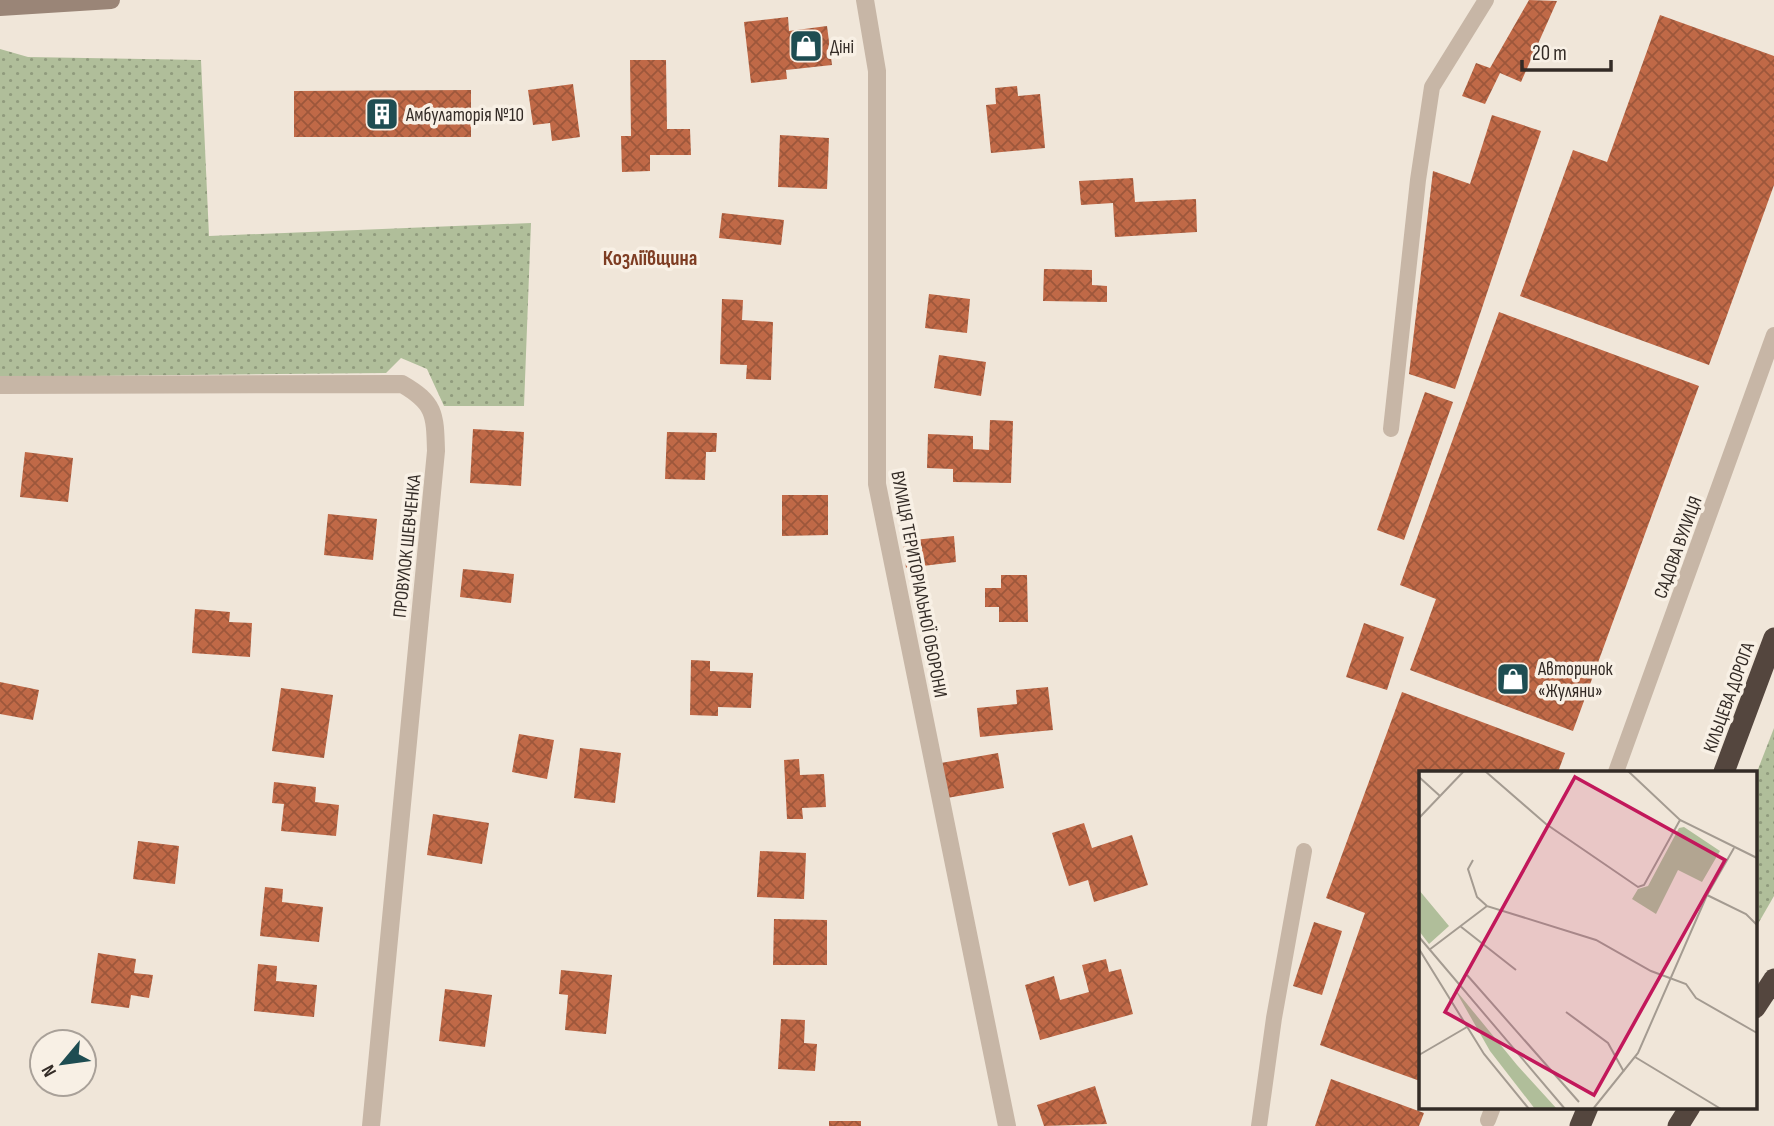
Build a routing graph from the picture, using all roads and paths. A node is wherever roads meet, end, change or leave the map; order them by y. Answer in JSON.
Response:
{"nodes":[{"id":1,"x":111,"y":0,"type":"edge"},
{"id":2,"x":865,"y":0,"type":"edge"},
{"id":3,"x":1486,"y":0,"type":"edge"},
{"id":4,"x":0,"y":7,"type":"edge"},
{"id":5,"x":1774,"y":335,"type":"edge"},
{"id":6,"x":0,"y":384,"type":"edge"},
{"id":7,"x":1391,"y":429,"type":"dead end"},
{"id":8,"x":1774,"y":638,"type":"edge"},
{"id":9,"x":1616,"y":771,"type":"edge"},
{"id":10,"x":1724,"y":771,"type":"edge"},
{"id":11,"x":1304,"y":851,"type":"dead end"},
{"id":12,"x":1774,"y":979,"type":"edge"},
{"id":13,"x":1756,"y":1006,"type":"edge"},
{"id":14,"x":1588,"y":1108,"type":"edge"},
{"id":15,"x":1689,"y":1108,"type":"edge"},
{"id":16,"x":370,"y":1126,"type":"edge"},
{"id":17,"x":1007,"y":1126,"type":"edge"},
{"id":18,"x":1259,"y":1126,"type":"edge"},
{"id":19,"x":1580,"y":1126,"type":"edge"},
{"id":20,"x":1678,"y":1126,"type":"edge"}],
"edges":[{"from":1,"to":4,"type":"street"},
{"from":2,"to":17,"type":"street","name":"ВУЛИЦЯ ТЕРИТОРІАЛЬНОЇ ОБОРОНИ"},
{"from":3,"to":7,"type":"lane"},
{"from":5,"to":9,"type":"lane","name":"САДОВА ВУЛИЦЯ"},
{"from":6,"to":16,"type":"street","name":"ПРОВУЛОК ШЕВЧЕНКА"},
{"from":8,"to":10,"type":"highway","name":"КІЛЬЦЕВА ДОРОГА"},
{"from":11,"to":18,"type":"lane"},
{"from":12,"to":13,"type":"highway"},
{"from":14,"to":19,"type":"highway"},
{"from":15,"to":20,"type":"highway"}]}
